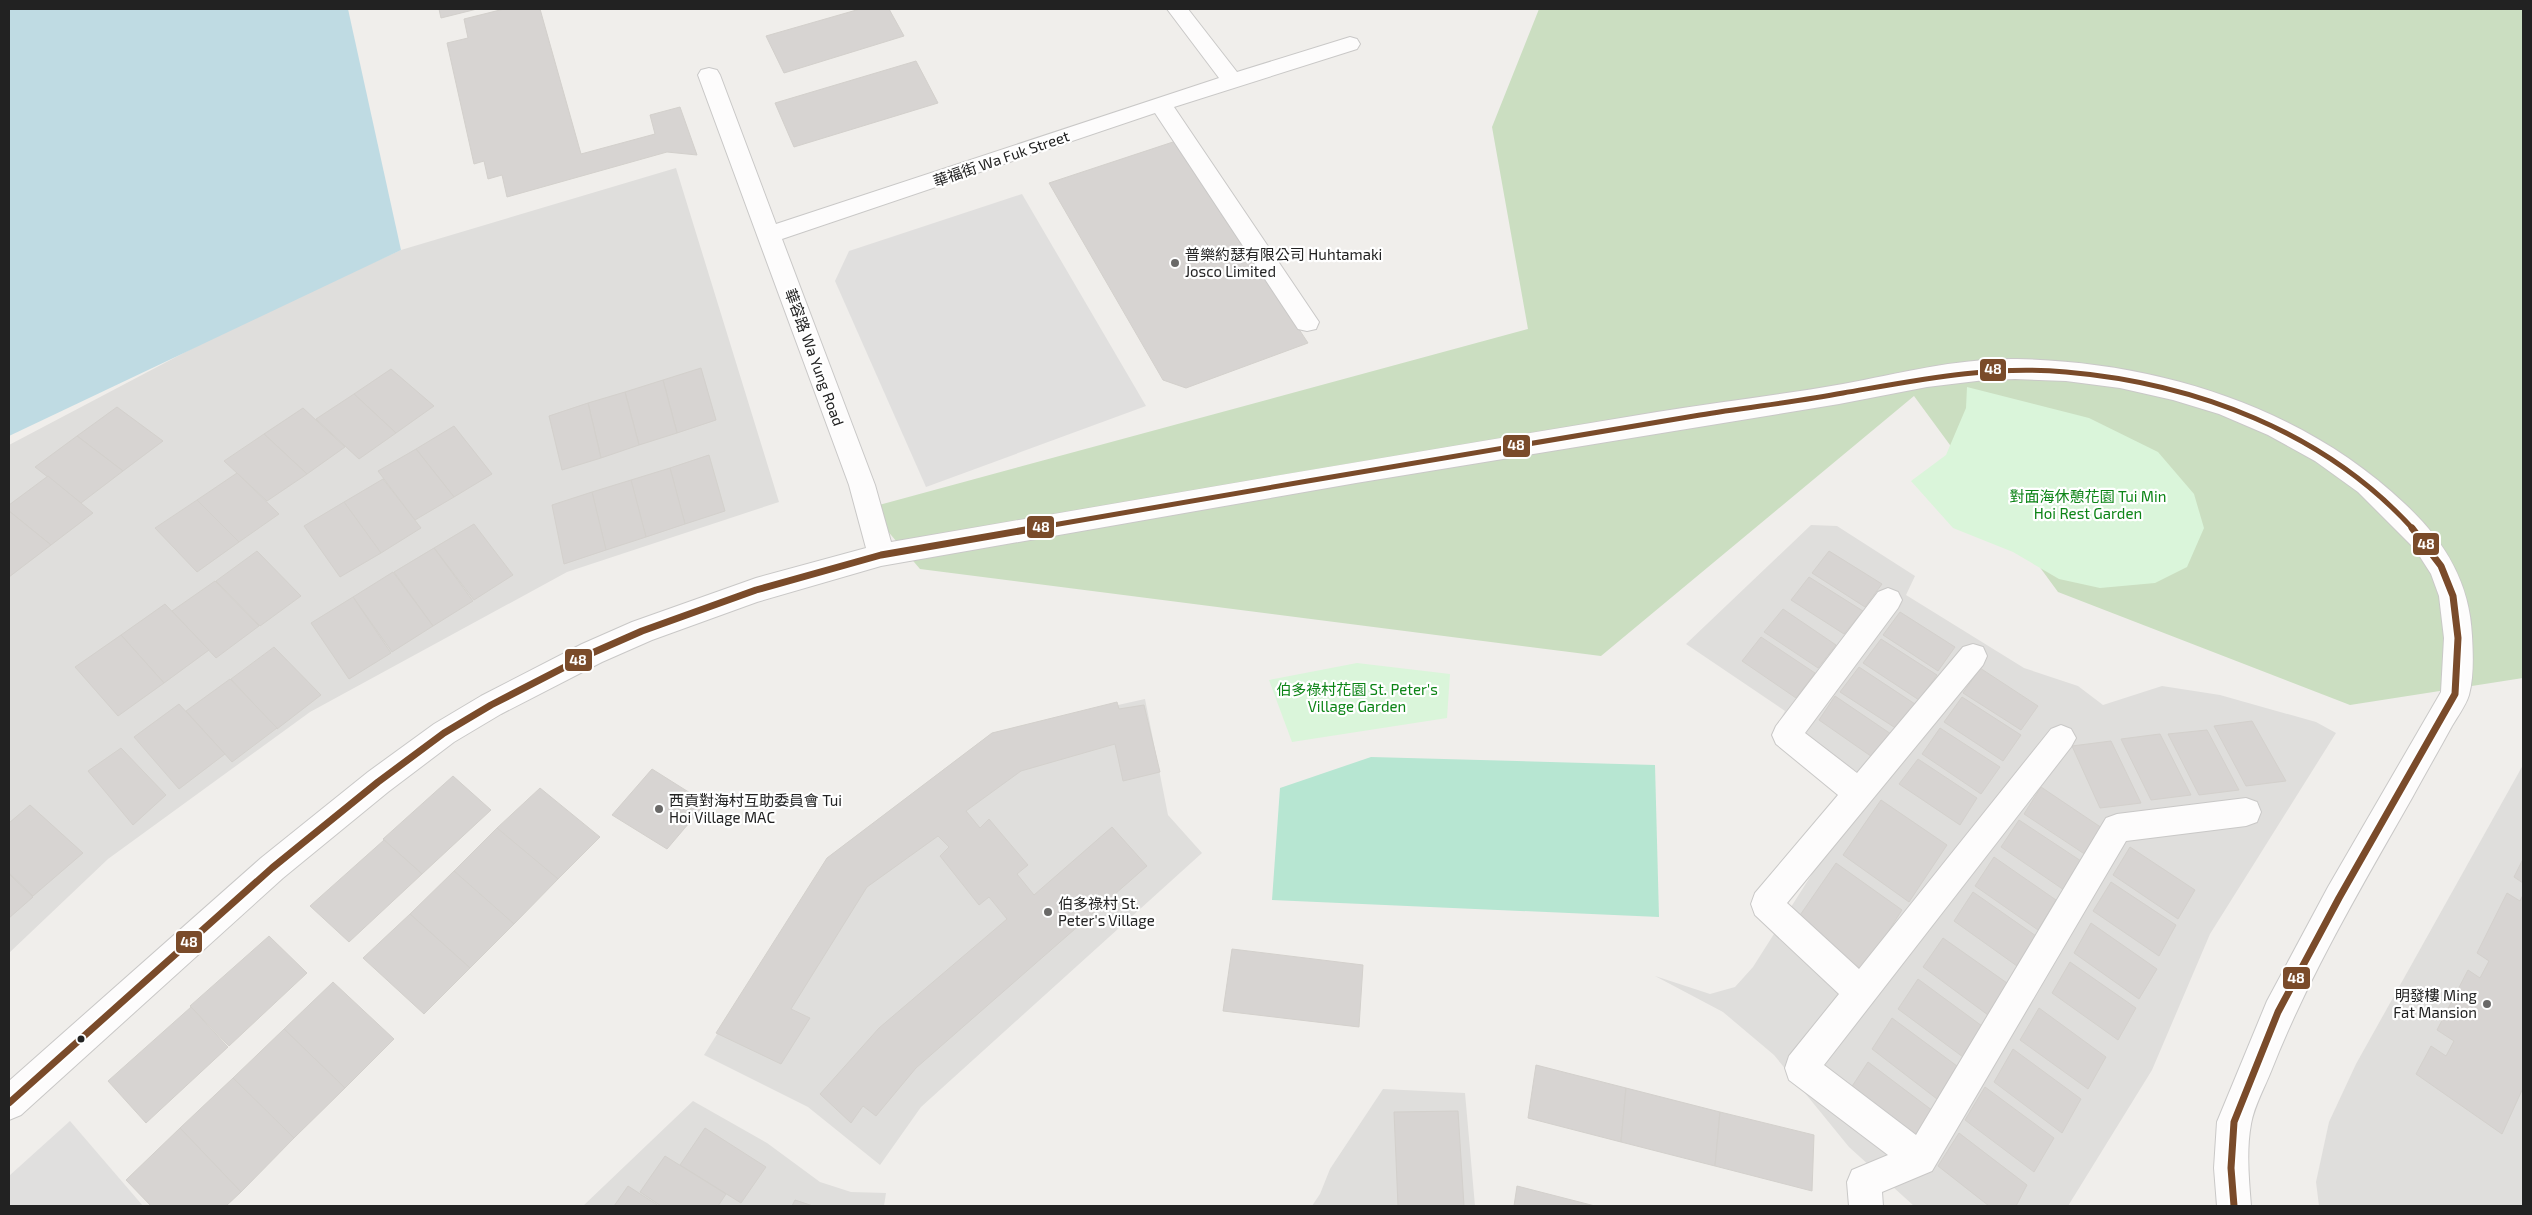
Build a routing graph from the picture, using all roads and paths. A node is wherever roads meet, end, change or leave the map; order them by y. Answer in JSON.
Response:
{"nodes":[{"id":1,"x":1176,"y":9,"type":"edge"},
{"id":2,"x":1350,"y":44,"type":"dead end"},
{"id":3,"x":709,"y":74,"type":"dead end"},
{"id":4,"x":1232,"y":80,"type":"junction"},
{"id":5,"x":1160,"y":104,"type":"junction"},
{"id":6,"x":769,"y":235,"type":"junction"},
{"id":7,"x":1307,"y":322,"type":"dead end"},
{"id":8,"x":881,"y":555,"type":"junction"},
{"id":9,"x":1888,"y":600,"type":"dead end"},
{"id":10,"x":1973,"y":656,"type":"dead end"},
{"id":11,"x":2061,"y":738,"type":"dead end"},
{"id":12,"x":1859,"y":793,"type":"junction"},
{"id":13,"x":2246,"y":812,"type":"dead end"},
{"id":14,"x":1861,"y":992,"type":"junction"},
{"id":15,"x":9,"y":1103,"type":"edge"},
{"id":16,"x":1920,"y":1159,"type":"junction"},
{"id":17,"x":1865,"y":1194,"type":"edge"},
{"id":18,"x":2234,"y":1206,"type":"edge"}],
"edges":[{"from":1,"to":4,"type":"street"},
{"from":2,"to":4,"type":"street","name":"華福街 Wa Fuk Street"},
{"from":3,"to":6,"type":"street","name":"華容路 Wa Yung Road"},
{"from":4,"to":5,"type":"street","name":"華福街 Wa Fuk Street"},
{"from":5,"to":6,"type":"street","name":"華福街 Wa Fuk Street"},
{"from":5,"to":7,"type":"street"},
{"from":6,"to":8,"type":"street","name":"華容路 Wa Yung Road"},
{"from":8,"to":15,"type":"street"},
{"from":8,"to":18,"type":"street"},
{"from":9,"to":12,"type":"street"},
{"from":10,"to":12,"type":"street"},
{"from":11,"to":14,"type":"street"},
{"from":12,"to":14,"type":"street"},
{"from":13,"to":16,"type":"street"},
{"from":14,"to":16,"type":"street"},
{"from":16,"to":17,"type":"street"}]}
